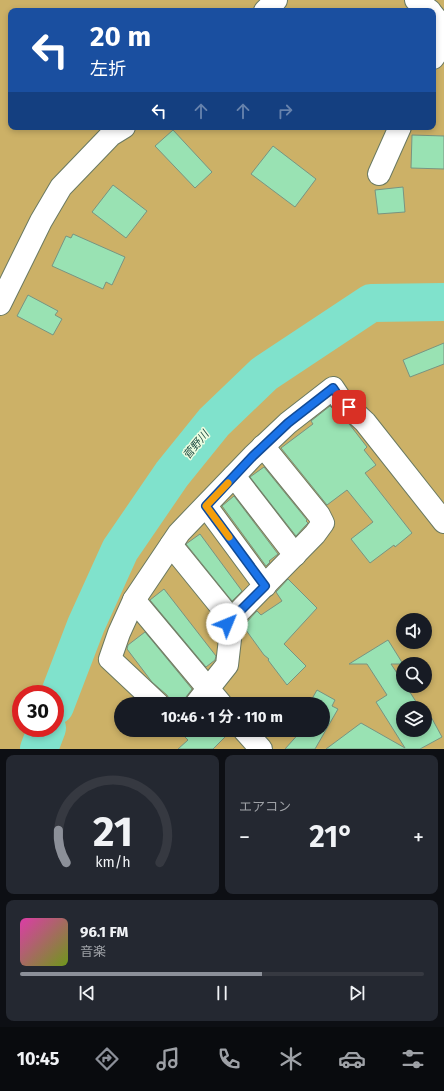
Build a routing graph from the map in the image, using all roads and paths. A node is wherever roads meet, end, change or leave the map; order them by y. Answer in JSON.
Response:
{"nodes":[{"id":1,"x":276,"y":0,"type":"edge"},
{"id":2,"x":416,"y":0,"type":"edge"},
{"id":3,"x":268,"y":8,"type":"edge"},
{"id":4,"x":426,"y":8,"type":"edge"},
{"id":5,"x":436,"y":19,"type":"edge"},
{"id":6,"x":444,"y":29,"type":"edge"},
{"id":7,"x":444,"y":42,"type":"edge"},
{"id":8,"x":436,"y":54,"type":"edge"},
{"id":9,"x":119,"y":130,"type":"edge"},
{"id":10,"x":399,"y":130,"type":"edge"},
{"id":11,"x":378,"y":174,"type":"dead end"},
{"id":12,"x":0,"y":304,"type":"edge"},
{"id":13,"x":263,"y":446,"type":"junction"},
{"id":14,"x":234,"y":476,"type":"junction"},
{"id":15,"x":206,"y":506,"type":"junction"},
{"id":16,"x":444,"y":522,"type":"edge"},
{"id":17,"x":171,"y":545,"type":"junction"},
{"id":18,"x":295,"y":555,"type":"junction"},
{"id":19,"x":265,"y":586,"type":"junction"},
{"id":20,"x":134,"y":600,"type":"junction"},
{"id":21,"x":231,"y":619,"type":"junction"},
{"id":22,"x":151,"y":697,"type":"edge"},
{"id":23,"x":207,"y":697,"type":"edge"},
{"id":24,"x":209,"y":697,"type":"edge"},
{"id":25,"x":250,"y":737,"type":"edge"},
{"id":26,"x":261,"y":749,"type":"edge"}],
"edges":[{"from":1,"to":3,"type":"street"},
{"from":2,"to":4,"type":"street"},
{"from":5,"to":6,"type":"street"},
{"from":7,"to":8,"type":"street"},
{"from":9,"to":12,"type":"street"},
{"from":10,"to":11,"type":"street"},
{"from":13,"to":14,"type":"street"},
{"from":13,"to":16,"type":"street"},
{"from":13,"to":18,"type":"street"},
{"from":14,"to":15,"type":"street"},
{"from":14,"to":18,"type":"street"},
{"from":15,"to":17,"type":"street"},
{"from":15,"to":19,"type":"street"},
{"from":17,"to":20,"type":"street"},
{"from":17,"to":21,"type":"street"},
{"from":18,"to":19,"type":"street"},
{"from":19,"to":21,"type":"street"},
{"from":20,"to":22,"type":"street"},
{"from":20,"to":23,"type":"street"},
{"from":21,"to":24,"type":"street"},
{"from":25,"to":26,"type":"street"}]}
